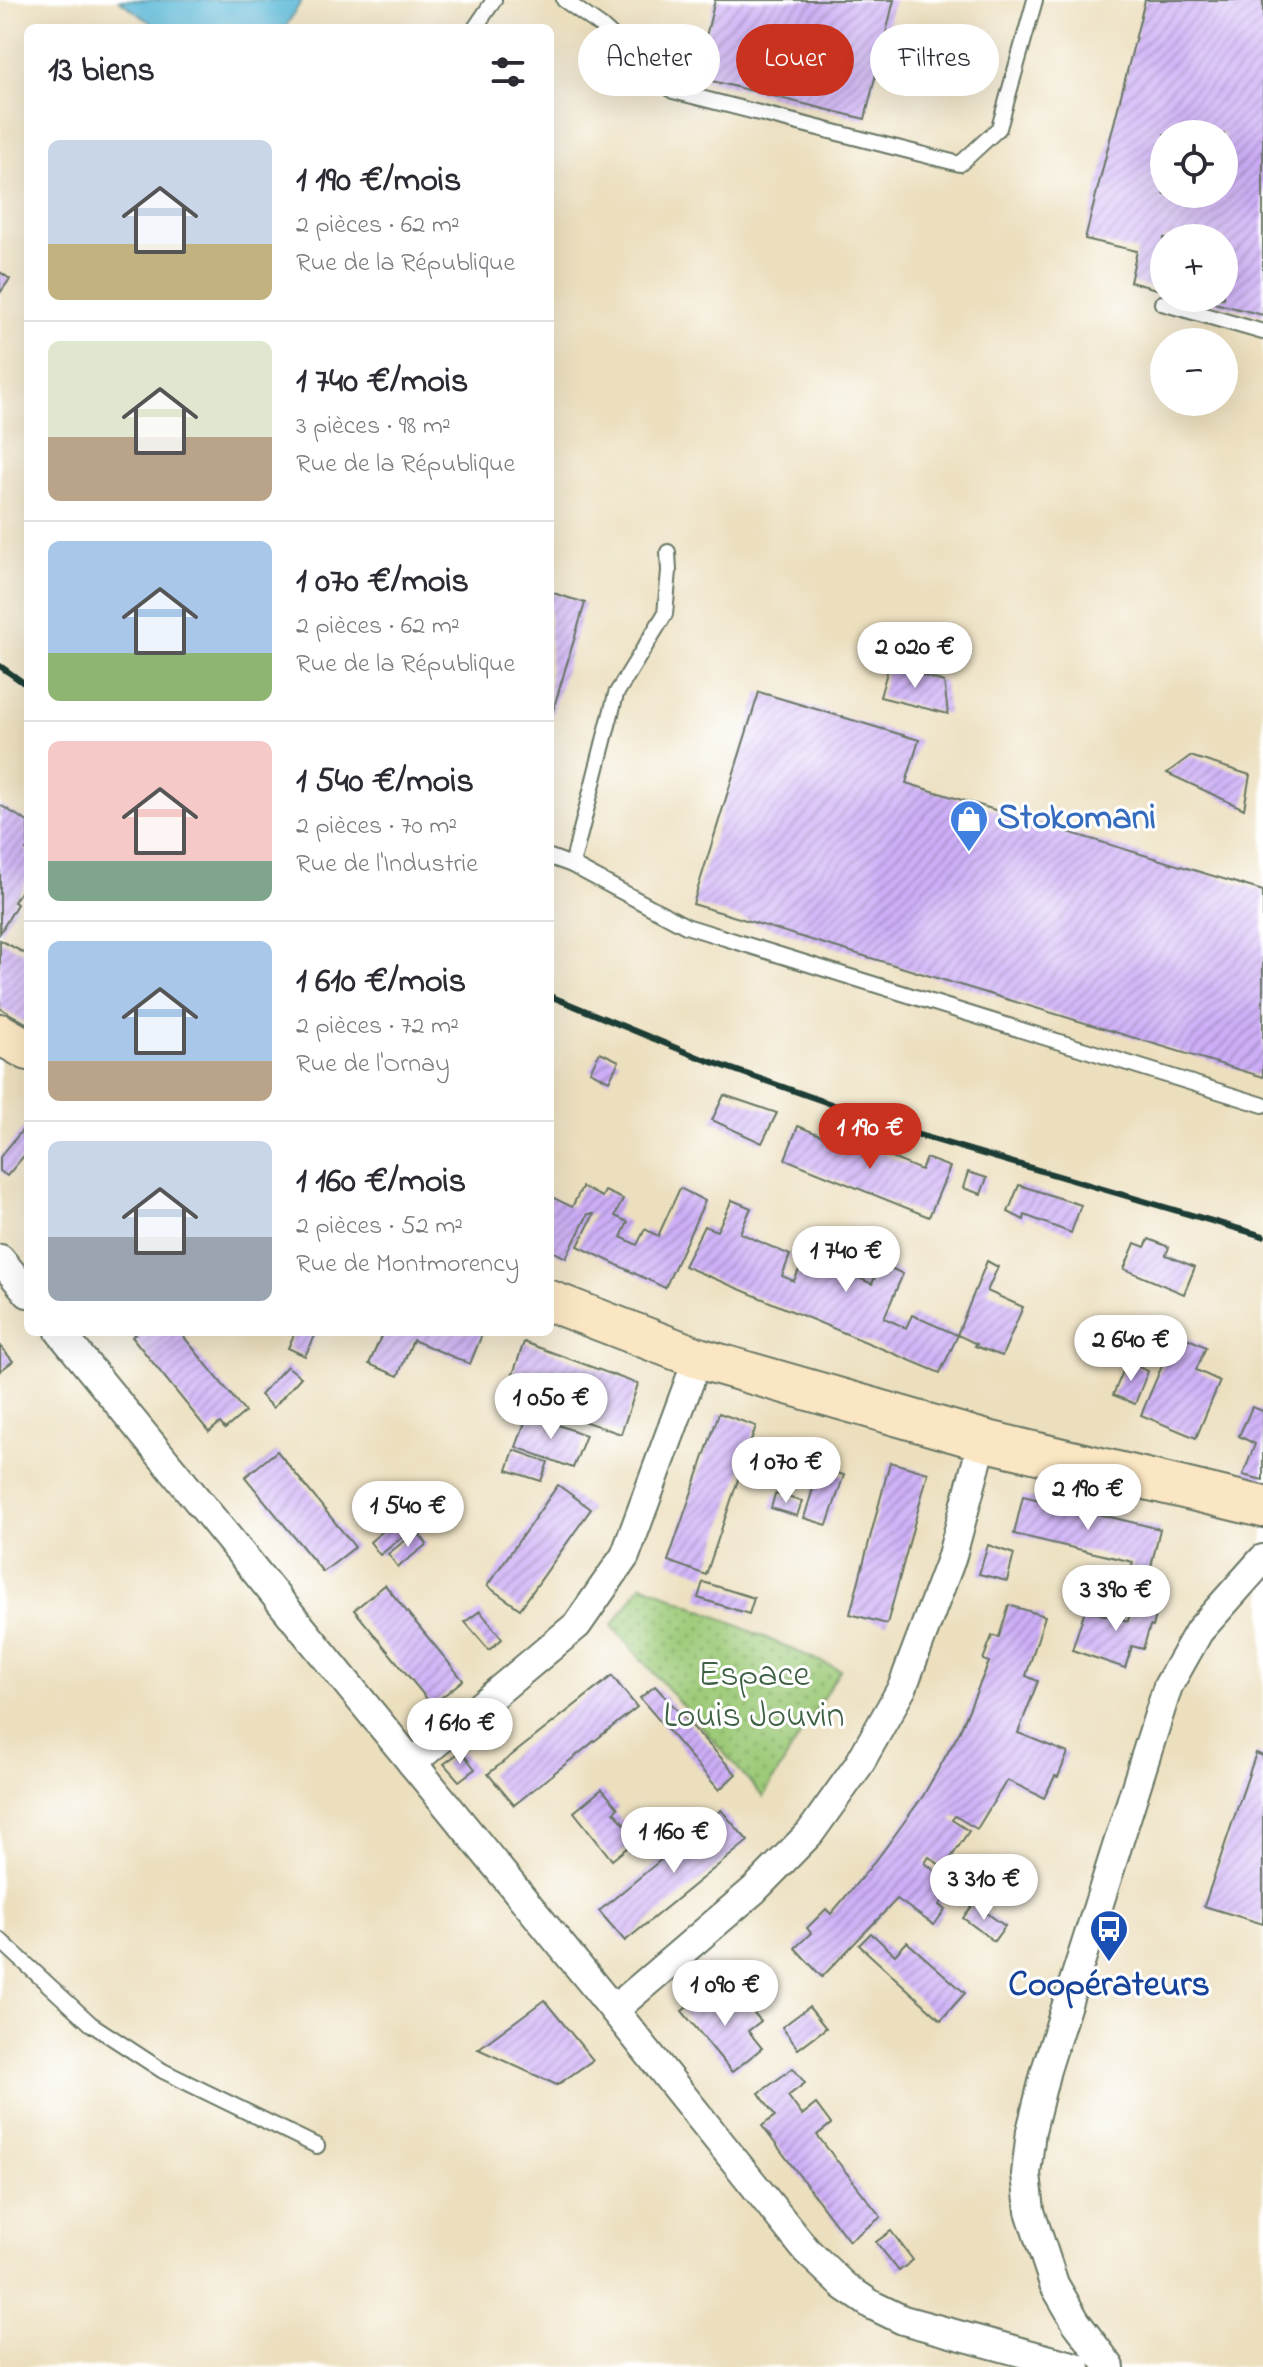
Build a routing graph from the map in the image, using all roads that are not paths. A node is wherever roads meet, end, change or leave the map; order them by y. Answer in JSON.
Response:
{"nodes":[{"id":1,"x":494,"y":0,"type":"edge"},
{"id":2,"x":564,"y":0,"type":"edge"},
{"id":3,"x":1035,"y":0,"type":"edge"},
{"id":4,"x":478,"y":24,"type":"edge"},
{"id":5,"x":1193,"y":312,"type":"edge"},
{"id":6,"x":1263,"y":332,"type":"edge"},
{"id":7,"x":668,"y":552,"type":"dead end"},
{"id":8,"x":554,"y":858,"type":"edge"},
{"id":9,"x":572,"y":865,"type":"junction"},
{"id":10,"x":0,"y":1034,"type":"edge"},
{"id":11,"x":24,"y":1048,"type":"edge"},
{"id":12,"x":1263,"y":1105,"type":"edge"},
{"id":13,"x":0,"y":1259,"type":"edge"},
{"id":14,"x":24,"y":1288,"type":"edge"},
{"id":15,"x":554,"y":1303,"type":"edge"},
{"id":16,"x":63,"y":1336,"type":"edge"},
{"id":17,"x":698,"y":1358,"type":"junction"},
{"id":18,"x":983,"y":1440,"type":"junction"},
{"id":19,"x":1263,"y":1507,"type":"edge"},
{"id":20,"x":1263,"y":1559,"type":"edge"},
{"id":21,"x":412,"y":1763,"type":"junction"},
{"id":22,"x":0,"y":1940,"type":"edge"},
{"id":23,"x":614,"y":2010,"type":"junction"},
{"id":24,"x":317,"y":2146,"type":"dead end"},
{"id":25,"x":1076,"y":2367,"type":"edge"},
{"id":26,"x":1110,"y":2367,"type":"edge"}],
"edges":[{"from":1,"to":4,"type":"lane"},
{"from":2,"to":3,"type":"lane"},
{"from":5,"to":6,"type":"lane"},
{"from":7,"to":9,"type":"lane"},
{"from":8,"to":9,"type":"lane"},
{"from":9,"to":12,"type":"lane"},
{"from":10,"to":11,"type":"street"},
{"from":13,"to":14,"type":"street"},
{"from":15,"to":17,"type":"street"},
{"from":16,"to":21,"type":"street"},
{"from":17,"to":18,"type":"street"},
{"from":17,"to":21,"type":"street"},
{"from":18,"to":19,"type":"street"},
{"from":18,"to":23,"type":"street"},
{"from":20,"to":26,"type":"street"},
{"from":21,"to":23,"type":"street"},
{"from":22,"to":24,"type":"lane"},
{"from":23,"to":25,"type":"street"}]}
